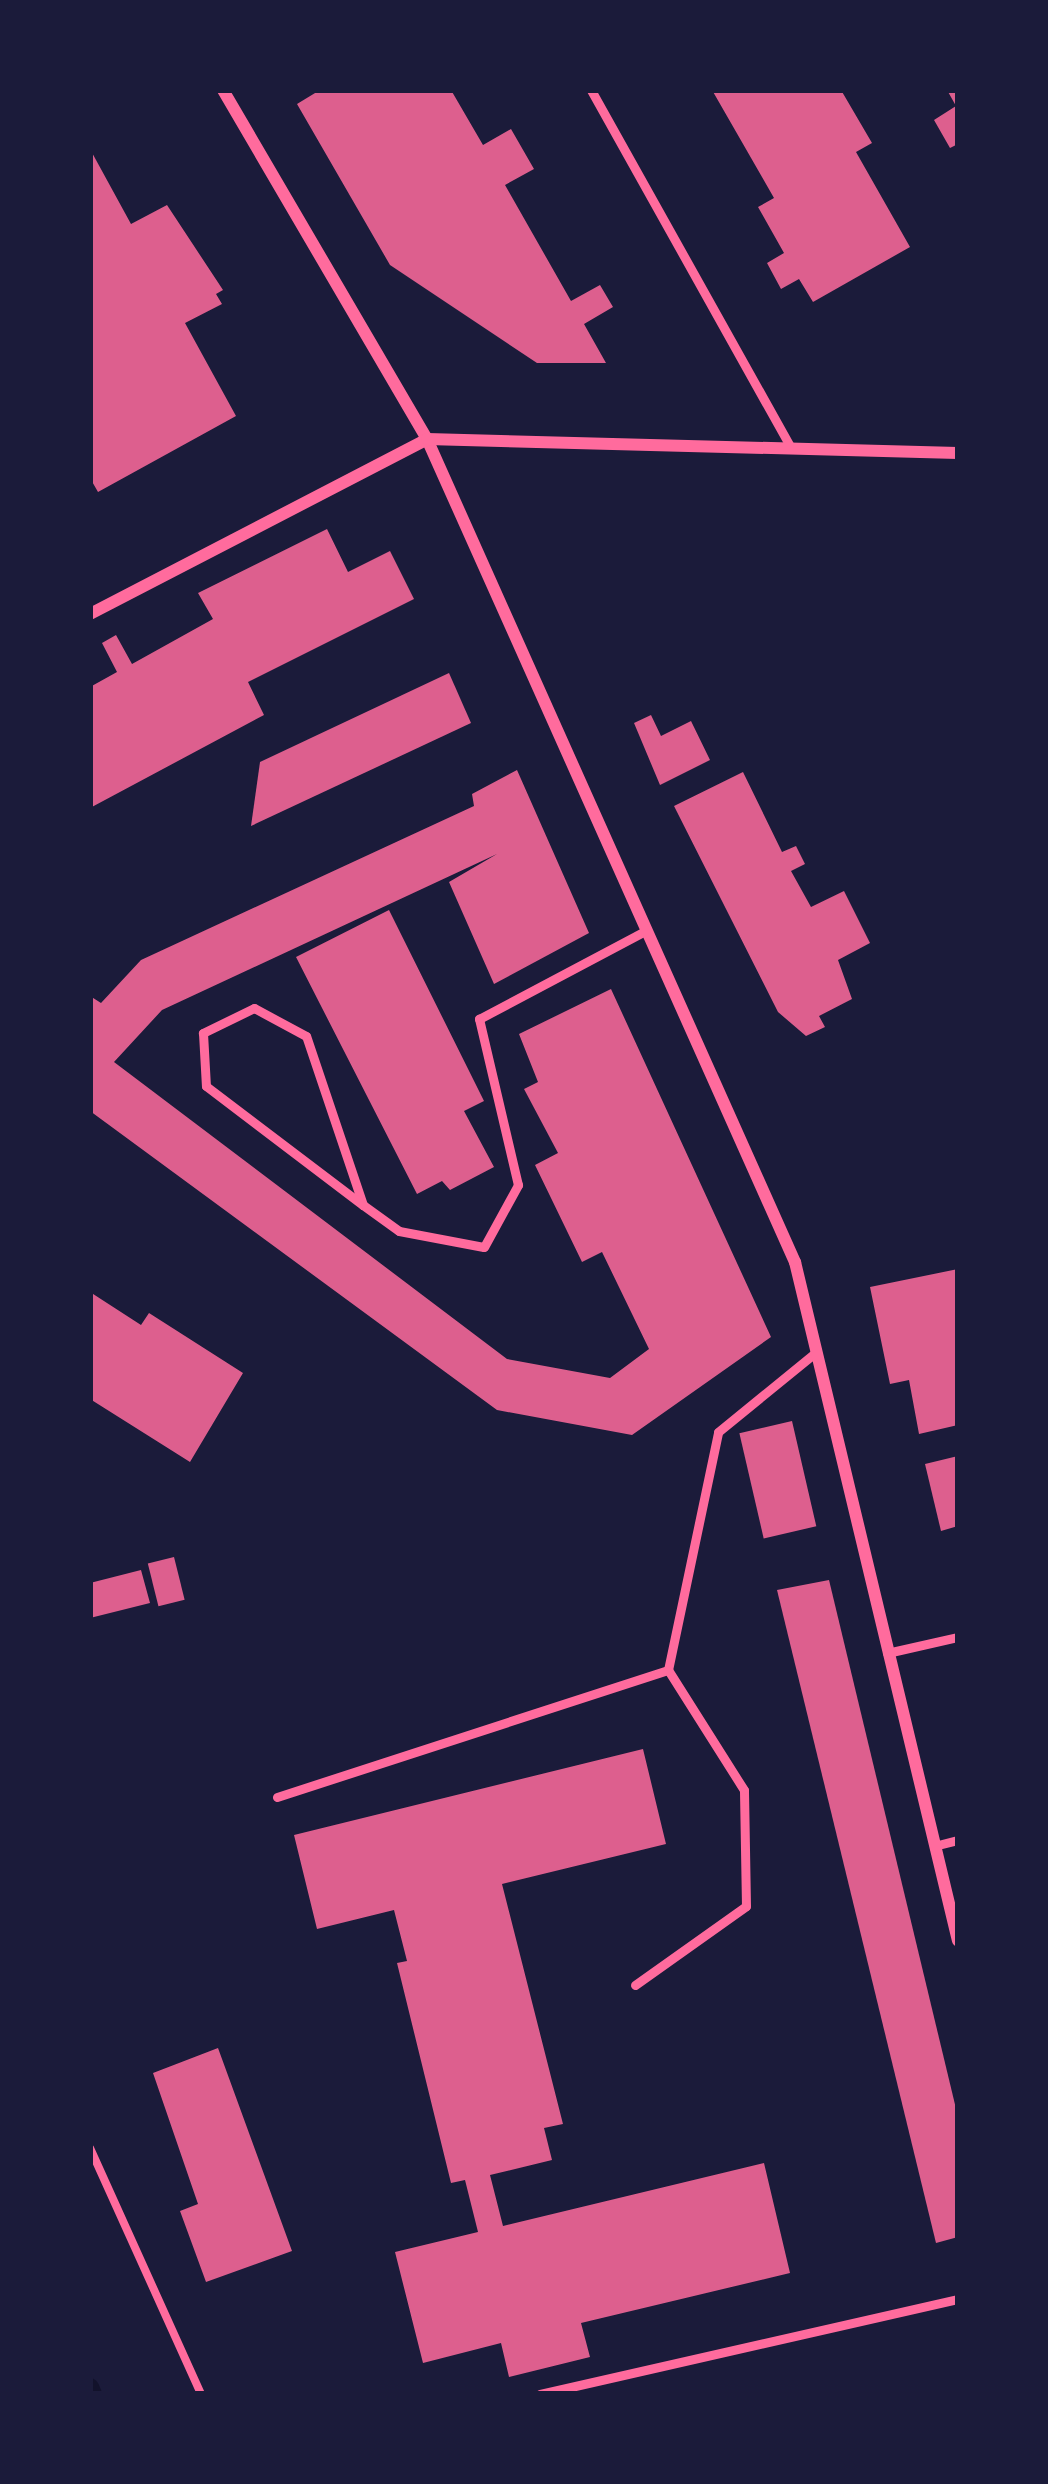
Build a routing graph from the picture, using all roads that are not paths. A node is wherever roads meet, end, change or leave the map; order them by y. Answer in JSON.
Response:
{"nodes":[{"id":1,"x":223,"y":90,"type":"edge"},
{"id":2,"x":591,"y":90,"type":"edge"},
{"id":3,"x":427,"y":439,"type":"junction"},
{"id":4,"x":789,"y":445,"type":"junction"},
{"id":5,"x":958,"y":453,"type":"edge"},
{"id":6,"x":90,"y":614,"type":"edge"},
{"id":7,"x":647,"y":930,"type":"junction"},
{"id":8,"x":363,"y":1204,"type":"junction"},
{"id":9,"x":816,"y":1352,"type":"junction"},
{"id":10,"x":958,"y":1637,"type":"edge"},
{"id":11,"x":887,"y":1653,"type":"junction"},
{"id":12,"x":668,"y":1670,"type":"junction"},
{"id":13,"x":277,"y":1797,"type":"dead end"},
{"id":14,"x":958,"y":1840,"type":"edge"},
{"id":15,"x":932,"y":1847,"type":"junction"},
{"id":16,"x":958,"y":1941,"type":"edge"},
{"id":17,"x":634,"y":1984,"type":"dead end"},
{"id":18,"x":958,"y":2299,"type":"edge"},
{"id":19,"x":540,"y":2394,"type":"edge"}],
"edges":[{"from":1,"to":3,"type":"street"},
{"from":2,"to":4,"type":"lane"},
{"from":3,"to":4,"type":"street"},
{"from":3,"to":6,"type":"street"},
{"from":3,"to":7,"type":"street"},
{"from":4,"to":5,"type":"street"},
{"from":7,"to":8,"type":"lane"},
{"from":7,"to":9,"type":"street"},
{"from":8,"to":8,"type":"lane"},
{"from":9,"to":11,"type":"street"},
{"from":9,"to":12,"type":"lane"},
{"from":10,"to":11,"type":"lane"},
{"from":11,"to":15,"type":"street"},
{"from":12,"to":13,"type":"lane"},
{"from":12,"to":17,"type":"lane"},
{"from":14,"to":15,"type":"lane"},
{"from":15,"to":16,"type":"street"},
{"from":18,"to":19,"type":"lane"}]}
